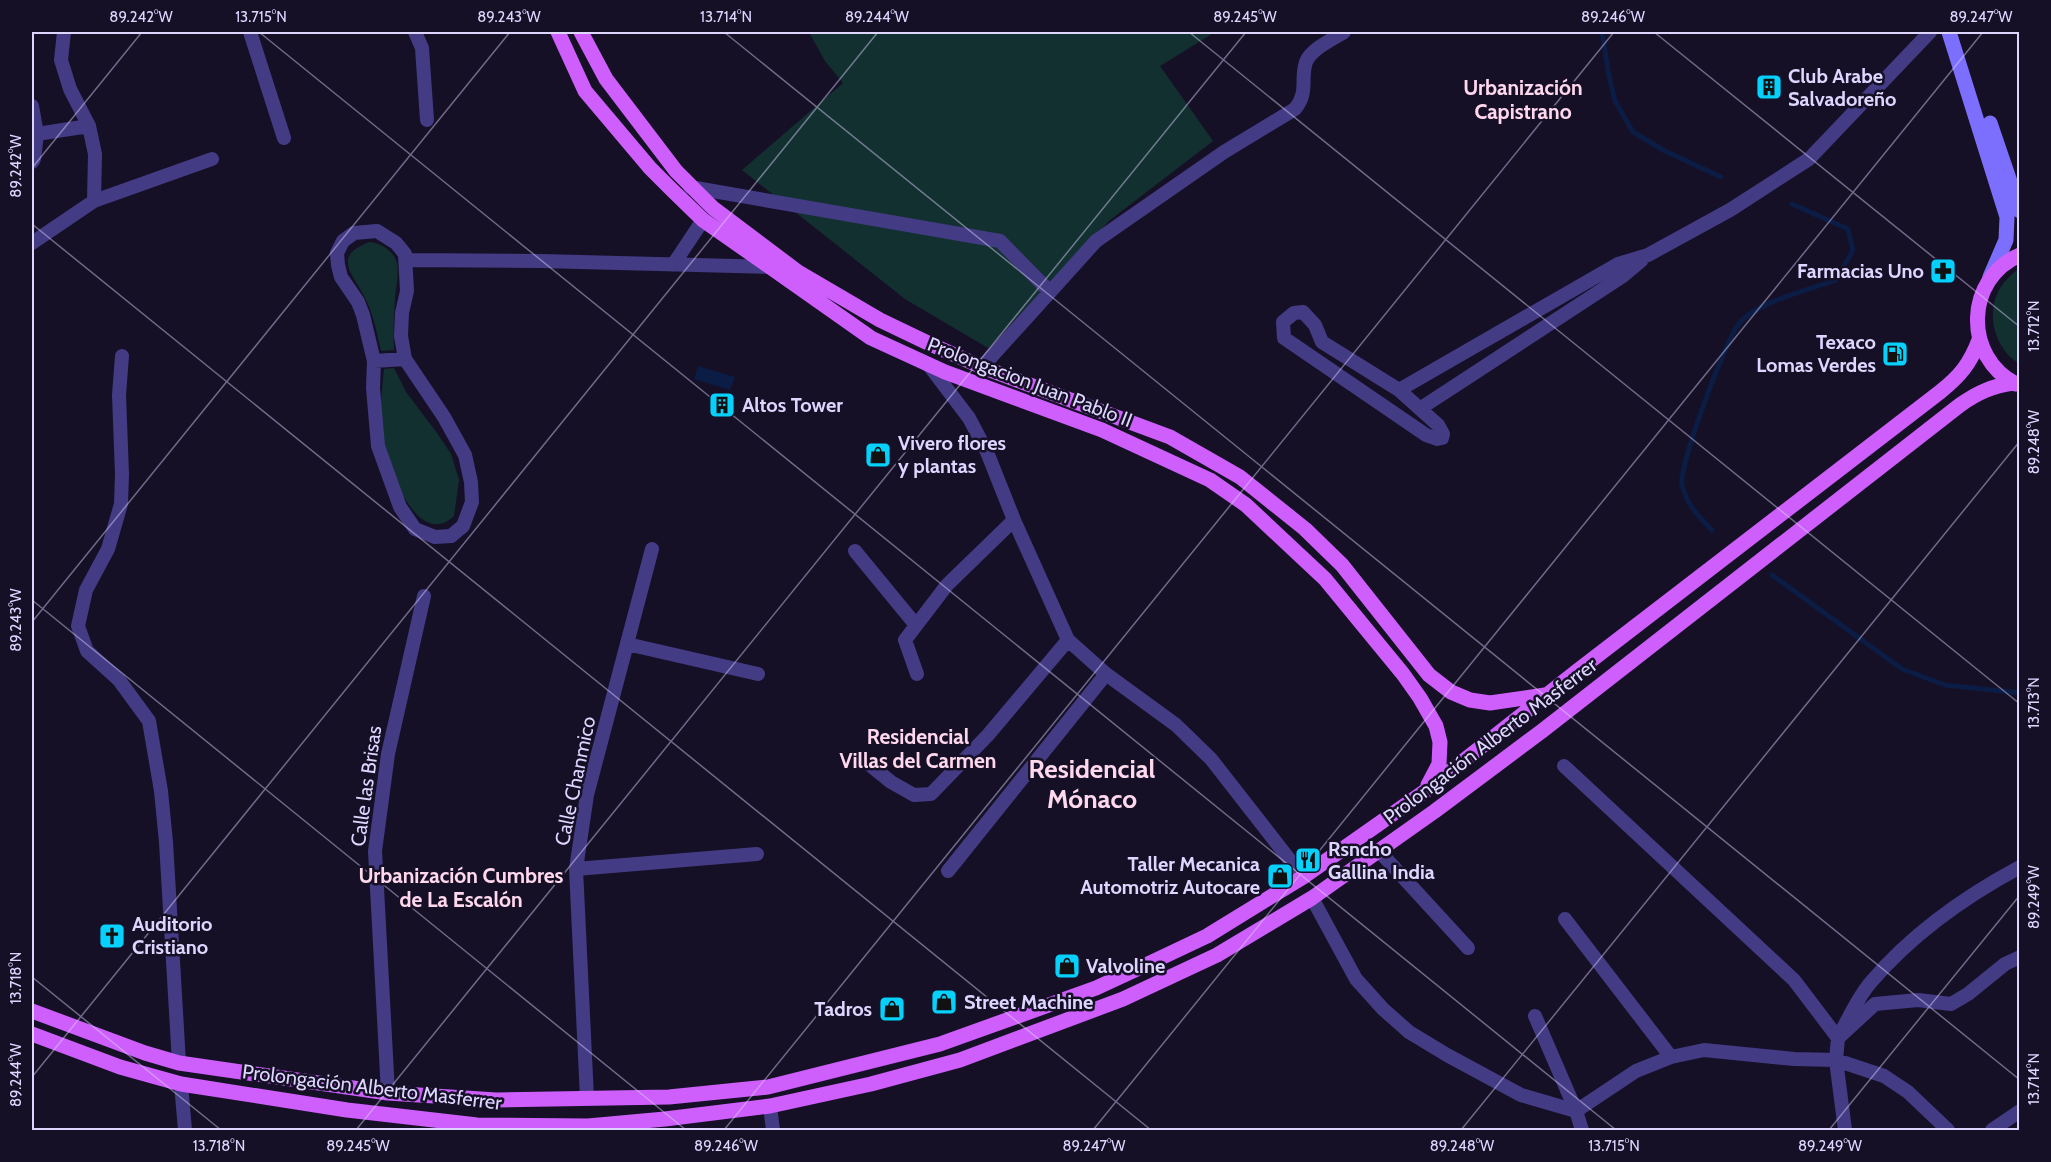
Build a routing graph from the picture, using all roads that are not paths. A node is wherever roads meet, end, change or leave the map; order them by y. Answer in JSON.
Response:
{"nodes":[{"id":1,"x":64,"y":32,"type":"edge"},
{"id":2,"x":250,"y":32,"type":"edge"},
{"id":3,"x":416,"y":32,"type":"edge"},
{"id":4,"x":558,"y":32,"type":"edge"},
{"id":5,"x":581,"y":32,"type":"edge"},
{"id":6,"x":1344,"y":32,"type":"edge"},
{"id":7,"x":1930,"y":32,"type":"edge"},
{"id":8,"x":1949,"y":32,"type":"edge"},
{"id":9,"x":1960,"y":32,"type":"edge"},
{"id":10,"x":32,"y":106,"type":"edge"},
{"id":11,"x":427,"y":120,"type":"dead end"},
{"id":12,"x":89,"y":126,"type":"junction"},
{"id":13,"x":37,"y":134,"type":"junction"},
{"id":14,"x":284,"y":138,"type":"dead end"},
{"id":15,"x":212,"y":159,"type":"dead end"},
{"id":16,"x":32,"y":162,"type":"edge"},
{"id":17,"x":690,"y":187,"type":"junction"},
{"id":18,"x":94,"y":201,"type":"junction"},
{"id":19,"x":2019,"y":211,"type":"edge"},
{"id":20,"x":703,"y":220,"type":"junction"},
{"id":21,"x":32,"y":243,"type":"edge"},
{"id":22,"x":1648,"y":255,"type":"junction"},
{"id":23,"x":2019,"y":255,"type":"edge"},
{"id":24,"x":406,"y":260,"type":"junction"},
{"id":25,"x":674,"y":265,"type":"junction"},
{"id":26,"x":770,"y":267,"type":"junction"},
{"id":27,"x":1987,"y":282,"type":"junction"},
{"id":28,"x":1050,"y":292,"type":"junction"},
{"id":29,"x":1979,"y":340,"type":"junction"},
{"id":30,"x":122,"y":356,"type":"dead end"},
{"id":31,"x":405,"y":359,"type":"junction"},
{"id":32,"x":374,"y":361,"type":"junction"},
{"id":33,"x":928,"y":364,"type":"junction"},
{"id":34,"x":982,"y":367,"type":"junction"},
{"id":35,"x":2016,"y":384,"type":"edge"},
{"id":36,"x":1399,"y":390,"type":"junction"},
{"id":37,"x":1421,"y":408,"type":"junction"},
{"id":38,"x":1014,"y":520,"type":"junction"},
{"id":39,"x":652,"y":549,"type":"dead end"},
{"id":40,"x":855,"y":551,"type":"dead end"},
{"id":41,"x":424,"y":596,"type":"dead end"},
{"id":42,"x":915,"y":624,"type":"junction"},
{"id":43,"x":1068,"y":640,"type":"junction"},
{"id":44,"x":627,"y":644,"type":"junction"},
{"id":45,"x":758,"y":674,"type":"dead end"},
{"id":46,"x":917,"y":674,"type":"dead end"},
{"id":47,"x":1106,"y":674,"type":"junction"},
{"id":48,"x":1548,"y":694,"type":"junction"},
{"id":49,"x":870,"y":765,"type":"dead end"},
{"id":50,"x":1564,"y":766,"type":"dead end"},
{"id":51,"x":1424,"y":792,"type":"junction"},
{"id":52,"x":1379,"y":851,"type":"junction"},
{"id":53,"x":757,"y":854,"type":"dead end"},
{"id":54,"x":2019,"y":867,"type":"edge"},
{"id":55,"x":576,"y":869,"type":"junction"},
{"id":56,"x":948,"y":871,"type":"dead end"},
{"id":57,"x":1303,"y":877,"type":"junction"},
{"id":58,"x":1312,"y":898,"type":"junction"},
{"id":59,"x":1565,"y":918,"type":"dead end"},
{"id":60,"x":1468,"y":948,"type":"dead end"},
{"id":61,"x":2019,"y":957,"type":"edge"},
{"id":62,"x":32,"y":1011,"type":"edge"},
{"id":63,"x":1535,"y":1016,"type":"dead end"},
{"id":64,"x":32,"y":1034,"type":"edge"},
{"id":65,"x":1838,"y":1038,"type":"junction"},
{"id":66,"x":1671,"y":1057,"type":"junction"},
{"id":67,"x":1836,"y":1060,"type":"junction"},
{"id":68,"x":179,"y":1063,"type":"junction"},
{"id":69,"x":181,"y":1084,"type":"junction"},
{"id":70,"x":388,"y":1093,"type":"junction"},
{"id":71,"x":587,"y":1098,"type":"junction"},
{"id":72,"x":770,"y":1106,"type":"junction"},
{"id":73,"x":1575,"y":1111,"type":"junction"},
{"id":74,"x":2019,"y":1111,"type":"edge"},
{"id":75,"x":587,"y":1128,"type":"edge"},
{"id":76,"x":186,"y":1131,"type":"edge"},
{"id":77,"x":772,"y":1131,"type":"edge"},
{"id":78,"x":1582,"y":1131,"type":"edge"},
{"id":79,"x":1845,"y":1131,"type":"edge"},
{"id":80,"x":1948,"y":1131,"type":"edge"},
{"id":81,"x":1992,"y":1131,"type":"edge"}],
"edges":[{"from":1,"to":12,"type":"street"},
{"from":2,"to":14,"type":"street"},
{"from":3,"to":11,"type":"street"},
{"from":4,"to":20,"type":"main road","name":"Prolongacion Juan Pablo II"},
{"from":5,"to":17,"type":"main road"},
{"from":6,"to":28,"type":"street"},
{"from":7,"to":22,"type":"street"},
{"from":8,"to":27,"type":"main road"},
{"from":9,"to":19,"type":"main road"},
{"from":10,"to":13,"type":"street"},
{"from":12,"to":13,"type":"street"},
{"from":12,"to":18,"type":"street"},
{"from":13,"to":16,"type":"street"},
{"from":15,"to":18,"type":"street"},
{"from":17,"to":28,"type":"street"},
{"from":17,"to":34,"type":"main road"},
{"from":18,"to":21,"type":"street"},
{"from":20,"to":25,"type":"street"},
{"from":20,"to":26,"type":"main road","name":"Prolongacion Juan Pablo II"},
{"from":22,"to":36,"type":"street"},
{"from":22,"to":37,"type":"street"},
{"from":23,"to":27,"type":"main road"},
{"from":24,"to":25,"type":"street"},
{"from":24,"to":31,"type":"street"},
{"from":24,"to":32,"type":"street"},
{"from":25,"to":26,"type":"street"},
{"from":26,"to":33,"type":"main road","name":"Prolongacion Juan Pablo II"},
{"from":27,"to":29,"type":"main road"},
{"from":28,"to":34,"type":"street"},
{"from":29,"to":35,"type":"main road"},
{"from":29,"to":48,"type":"main road","name":"Prolongación Alberto Masferrer"},
{"from":30,"to":68,"type":"street"},
{"from":31,"to":32,"type":"street"},
{"from":31,"to":32,"type":"street"},
{"from":33,"to":38,"type":"street"},
{"from":33,"to":51,"type":"main road","name":"Prolongacion Juan Pablo II"},
{"from":34,"to":48,"type":"main road"},
{"from":35,"to":52,"type":"main road","name":"Prolongación Alberto Masferrer"},
{"from":36,"to":37,"type":"street"},
{"from":36,"to":37,"type":"street"},
{"from":38,"to":42,"type":"street"},
{"from":38,"to":43,"type":"street"},
{"from":39,"to":44,"type":"street","name":"Calle Chanmico"},
{"from":40,"to":42,"type":"street"},
{"from":41,"to":70,"type":"street","name":"Calle las Brisas"},
{"from":42,"to":46,"type":"street"},
{"from":43,"to":47,"type":"street"},
{"from":43,"to":49,"type":"street"},
{"from":44,"to":45,"type":"street"},
{"from":44,"to":55,"type":"street","name":"Calle Chanmico"},
{"from":47,"to":56,"type":"street"},
{"from":47,"to":57,"type":"street"},
{"from":48,"to":51,"type":"main road","name":"Prolongación Alberto Masferrer"},
{"from":50,"to":65,"type":"street"},
{"from":51,"to":57,"type":"main road","name":"Prolongación Alberto Masferrer"},
{"from":52,"to":58,"type":"main road","name":"Prolongación Alberto Masferrer"},
{"from":52,"to":60,"type":"street"},
{"from":53,"to":55,"type":"street"},
{"from":54,"to":65,"type":"street"},
{"from":55,"to":71,"type":"street","name":"Calle Chanmico"},
{"from":57,"to":71,"type":"main road","name":"Prolongación Alberto Masferrer"},
{"from":58,"to":72,"type":"main road","name":"Prolongación Alberto Masferrer"},
{"from":58,"to":73,"type":"street"},
{"from":59,"to":66,"type":"street"},
{"from":61,"to":65,"type":"street"},
{"from":62,"to":68,"type":"main road","name":"Prolongación Alberto Masferrer"},
{"from":63,"to":73,"type":"street"},
{"from":64,"to":69,"type":"main road","name":"Prolongación Alberto Masferrer"},
{"from":65,"to":67,"type":"street"},
{"from":66,"to":67,"type":"street"},
{"from":66,"to":73,"type":"street"},
{"from":67,"to":79,"type":"street"},
{"from":67,"to":80,"type":"street"},
{"from":68,"to":70,"type":"main road","name":"Prolongación Alberto Masferrer"},
{"from":69,"to":75,"type":"main road","name":"Prolongación Alberto Masferrer"},
{"from":69,"to":76,"type":"street"},
{"from":70,"to":71,"type":"main road","name":"Prolongación Alberto Masferrer"},
{"from":72,"to":75,"type":"main road","name":"Prolongación Alberto Masferrer"},
{"from":72,"to":77,"type":"street"},
{"from":73,"to":78,"type":"street"},
{"from":74,"to":81,"type":"street"}]}
